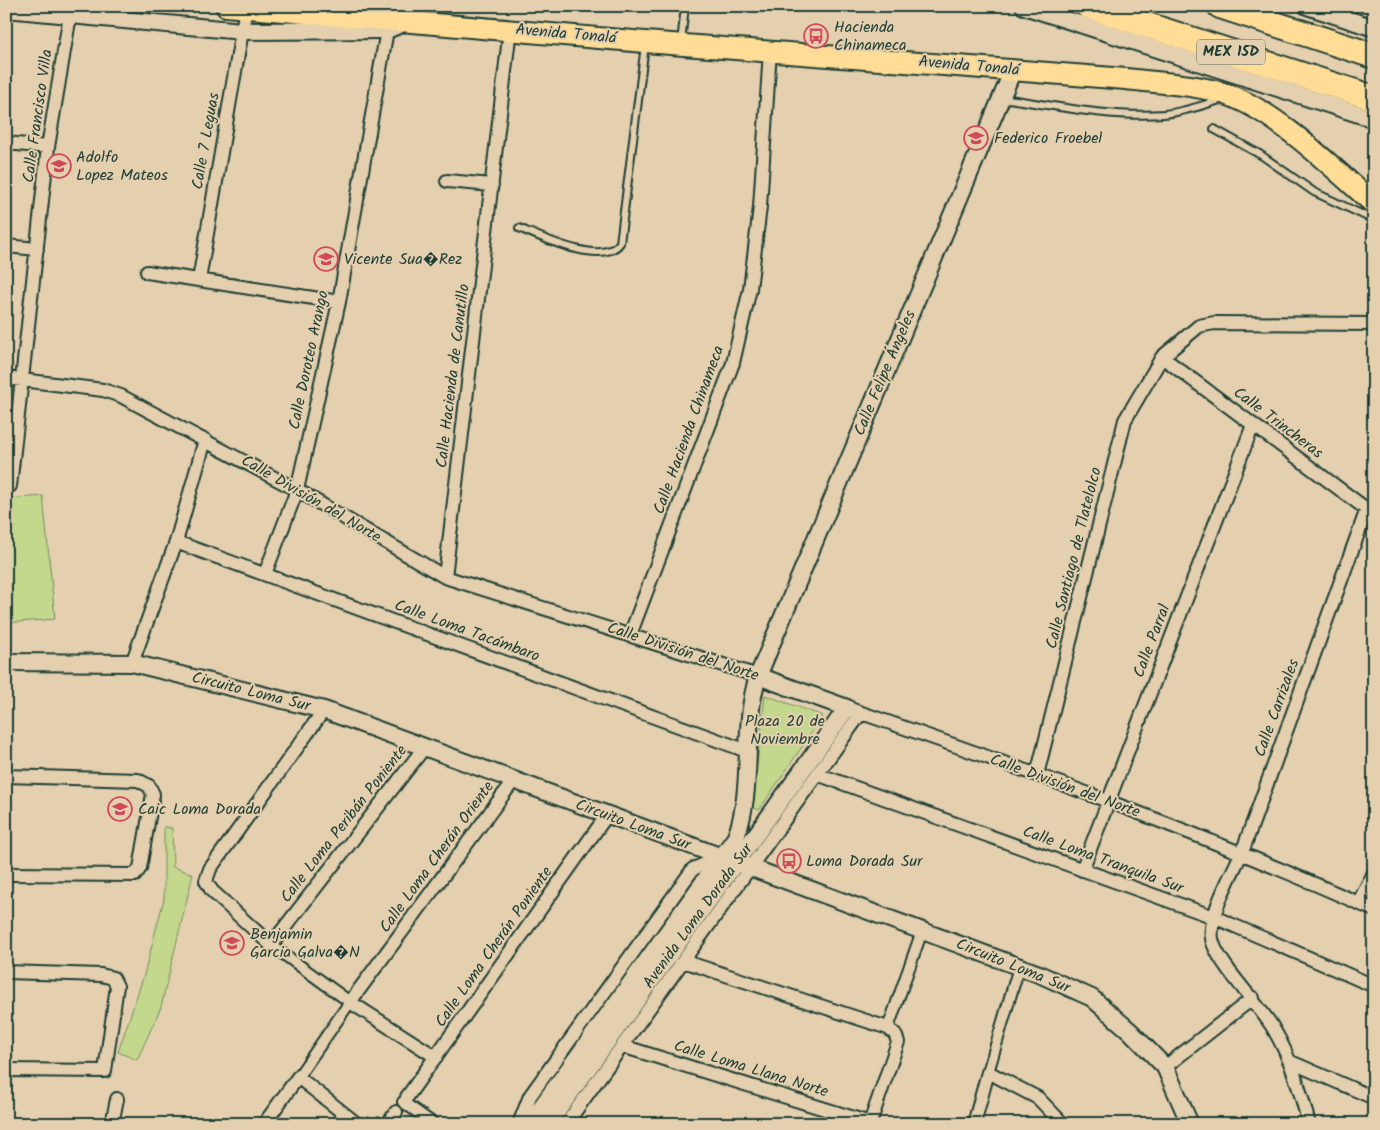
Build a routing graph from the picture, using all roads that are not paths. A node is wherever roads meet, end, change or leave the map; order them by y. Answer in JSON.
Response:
{"nodes":[{"id":1,"x":685,"y":6,"type":"edge"},
{"id":2,"x":1024,"y":6,"type":"edge"},
{"id":3,"x":1088,"y":6,"type":"edge"},
{"id":4,"x":1220,"y":6,"type":"edge"},
{"id":5,"x":1307,"y":6,"type":"edge"},
{"id":6,"x":236,"y":7,"type":"edge"},
{"id":7,"x":6,"y":8,"type":"edge"},
{"id":8,"x":293,"y":8,"type":"edge"},
{"id":9,"x":70,"y":14,"type":"junction"},
{"id":10,"x":408,"y":21,"type":"junction"},
{"id":11,"x":1374,"y":28,"type":"edge"},
{"id":12,"x":510,"y":29,"type":"junction"},
{"id":13,"x":387,"y":30,"type":"junction"},
{"id":14,"x":242,"y":31,"type":"junction"},
{"id":15,"x":645,"y":42,"type":"junction"},
{"id":16,"x":681,"y":44,"type":"junction"},
{"id":17,"x":770,"y":50,"type":"junction"},
{"id":18,"x":1374,"y":56,"type":"edge"},
{"id":19,"x":1013,"y":70,"type":"junction"},
{"id":20,"x":1231,"y":96,"type":"junction"},
{"id":21,"x":1001,"y":98,"type":"junction"},
{"id":22,"x":1374,"y":98,"type":"edge"},
{"id":23,"x":1374,"y":120,"type":"edge"},
{"id":24,"x":1214,"y":129,"type":"dead end"},
{"id":25,"x":6,"y":143,"type":"edge"},
{"id":26,"x":48,"y":147,"type":"junction"},
{"id":27,"x":447,"y":181,"type":"dead end"},
{"id":28,"x":492,"y":185,"type":"junction"},
{"id":29,"x":1374,"y":204,"type":"edge"},
{"id":30,"x":1374,"y":220,"type":"edge"},
{"id":31,"x":519,"y":228,"type":"dead end"},
{"id":32,"x":6,"y":246,"type":"edge"},
{"id":33,"x":37,"y":249,"type":"junction"},
{"id":34,"x":147,"y":272,"type":"dead end"},
{"id":35,"x":199,"y":280,"type":"junction"},
{"id":36,"x":339,"y":302,"type":"junction"},
{"id":37,"x":1374,"y":324,"type":"edge"},
{"id":38,"x":1162,"y":357,"type":"junction"},
{"id":39,"x":6,"y":378,"type":"edge"},
{"id":40,"x":21,"y":379,"type":"junction"},
{"id":41,"x":1253,"y":425,"type":"junction"},
{"id":42,"x":205,"y":440,"type":"junction"},
{"id":43,"x":8,"y":487,"type":"edge"},
{"id":44,"x":297,"y":490,"type":"junction"},
{"id":45,"x":1370,"y":512,"type":"edge"},
{"id":46,"x":176,"y":542,"type":"junction"},
{"id":47,"x":265,"y":574,"type":"junction"},
{"id":48,"x":445,"y":577,"type":"junction"},
{"id":49,"x":630,"y":635,"type":"junction"},
{"id":50,"x":6,"y":662,"type":"edge"},
{"id":51,"x":132,"y":663,"type":"junction"},
{"id":52,"x":758,"y":676,"type":"junction"},
{"id":53,"x":324,"y":710,"type":"junction"},
{"id":54,"x":854,"y":710,"type":"junction"},
{"id":55,"x":424,"y":748,"type":"junction"},
{"id":56,"x":747,"y":751,"type":"junction"},
{"id":57,"x":817,"y":774,"type":"junction"},
{"id":58,"x":1037,"y":775,"type":"junction"},
{"id":59,"x":6,"y":776,"type":"edge"},
{"id":60,"x":514,"y":780,"type":"junction"},
{"id":61,"x":1107,"y":801,"type":"junction"},
{"id":62,"x":607,"y":815,"type":"junction"},
{"id":63,"x":1241,"y":853,"type":"junction"},
{"id":64,"x":736,"y":862,"type":"junction"},
{"id":65,"x":1082,"y":870,"type":"junction"},
{"id":66,"x":1374,"y":873,"type":"edge"},
{"id":67,"x":6,"y":874,"type":"edge"},
{"id":68,"x":1358,"y":903,"type":"junction"},
{"id":69,"x":1374,"y":910,"type":"edge"},
{"id":70,"x":1214,"y":916,"type":"junction"},
{"id":71,"x":922,"y":931,"type":"junction"},
{"id":72,"x":271,"y":945,"type":"junction"},
{"id":73,"x":683,"y":961,"type":"junction"},
{"id":74,"x":1019,"y":967,"type":"junction"},
{"id":75,"x":6,"y":972,"type":"edge"},
{"id":76,"x":1374,"y":986,"type":"edge"},
{"id":77,"x":1253,"y":998,"type":"junction"},
{"id":78,"x":350,"y":1002,"type":"junction"},
{"id":79,"x":892,"y":1031,"type":"junction"},
{"id":80,"x":622,"y":1046,"type":"junction"},
{"id":81,"x":436,"y":1057,"type":"junction"},
{"id":82,"x":1291,"y":1062,"type":"junction"},
{"id":83,"x":1165,"y":1067,"type":"junction"},
{"id":84,"x":6,"y":1070,"type":"edge"},
{"id":85,"x":988,"y":1072,"type":"junction"},
{"id":86,"x":298,"y":1077,"type":"junction"},
{"id":87,"x":1374,"y":1098,"type":"edge"},
{"id":88,"x":117,"y":1099,"type":"dead end"},
{"id":89,"x":402,"y":1103,"type":"junction"},
{"id":90,"x":870,"y":1123,"type":"edge"},
{"id":91,"x":112,"y":1124,"type":"edge"},
{"id":92,"x":264,"y":1124,"type":"edge"},
{"id":93,"x":357,"y":1124,"type":"edge"},
{"id":94,"x":388,"y":1124,"type":"edge"},
{"id":95,"x":434,"y":1124,"type":"edge"},
{"id":96,"x":519,"y":1124,"type":"edge"},
{"id":97,"x":528,"y":1124,"type":"edge"},
{"id":98,"x":548,"y":1124,"type":"edge"},
{"id":99,"x":566,"y":1124,"type":"edge"},
{"id":100,"x":974,"y":1124,"type":"edge"},
{"id":101,"x":1063,"y":1124,"type":"edge"},
{"id":102,"x":1190,"y":1124,"type":"edge"},
{"id":103,"x":1309,"y":1124,"type":"edge"}],
"edges":[{"from":1,"to":16,"type":"lane"},
{"from":2,"to":23,"type":"street"},
{"from":3,"to":22,"type":"highway","number":"MEX 15D"},
{"from":4,"to":18,"type":"highway","number":"MEX 15D"},
{"from":5,"to":11,"type":"street"},
{"from":6,"to":8,"type":"main road","name":"Avenida Tonalá"},
{"from":6,"to":14,"type":"street","name":"Calle 7 Leguas"},
{"from":7,"to":9,"type":"street","name":"Avenida Tonalá"},
{"from":8,"to":10,"type":"main road","name":"Avenida Tonalá"},
{"from":9,"to":14,"type":"street","name":"Avenida Tonalá"},
{"from":9,"to":26,"type":"street","name":"Calle Francisco Villa"},
{"from":10,"to":12,"type":"main road","name":"Avenida Tonalá"},
{"from":10,"to":13,"type":"street","name":"Avenida Tonalá"},
{"from":12,"to":15,"type":"main road","name":"Avenida Tonalá"},
{"from":12,"to":28,"type":"street","name":"Calle Hacienda de Canutillo"},
{"from":13,"to":14,"type":"street","name":"Avenida Tonalá"},
{"from":13,"to":36,"type":"street","name":"Calle Doroteo Arango"},
{"from":14,"to":35,"type":"street","name":"Calle 7 Leguas"},
{"from":15,"to":16,"type":"main road","name":"Avenida Tonalá"},
{"from":15,"to":31,"type":"lane"},
{"from":16,"to":17,"type":"main road","name":"Avenida Tonalá"},
{"from":17,"to":19,"type":"main road","name":"Avenida Tonalá"},
{"from":17,"to":49,"type":"street","name":"Calle Hacienda Chinameca"},
{"from":19,"to":20,"type":"main road","name":"Avenida Tonalá"},
{"from":19,"to":21,"type":"street","name":"Calle Felipe Ángeles"},
{"from":20,"to":21,"type":"lane"},
{"from":20,"to":29,"type":"main road","name":"Avenida Tonalá"},
{"from":21,"to":52,"type":"street","name":"Calle Felipe Ángeles"},
{"from":24,"to":30,"type":"lane"},
{"from":25,"to":26,"type":"street"},
{"from":26,"to":33,"type":"street","name":"Calle Francisco Villa"},
{"from":27,"to":28,"type":"street"},
{"from":28,"to":48,"type":"street","name":"Calle Hacienda de Canutillo"},
{"from":32,"to":33,"type":"street"},
{"from":33,"to":40,"type":"street","name":"Calle Francisco Villa"},
{"from":34,"to":35,"type":"street"},
{"from":35,"to":36,"type":"street"},
{"from":36,"to":44,"type":"street","name":"Calle Doroteo Arango"},
{"from":37,"to":38,"type":"street"},
{"from":38,"to":41,"type":"street","name":"Calle Trincheras"},
{"from":38,"to":58,"type":"street","name":"Calle Santiago de Tlatelolco"},
{"from":39,"to":40,"type":"street","name":"Calle División del Norte"},
{"from":40,"to":42,"type":"street","name":"Calle División del Norte"},
{"from":40,"to":43,"type":"street","name":"Calle Francisco Villa"},
{"from":41,"to":45,"type":"street","name":"Calle Trincheras"},
{"from":41,"to":61,"type":"street","name":"Calle Parral"},
{"from":42,"to":44,"type":"street","name":"Calle División del Norte"},
{"from":42,"to":46,"type":"street"},
{"from":44,"to":47,"type":"street","name":"Calle Doroteo Arango"},
{"from":44,"to":48,"type":"street","name":"Calle División del Norte"},
{"from":45,"to":63,"type":"street","name":"Calle Carrizales"},
{"from":46,"to":47,"type":"street","name":"Calle Loma Tacámbaro"},
{"from":46,"to":51,"type":"street"},
{"from":47,"to":56,"type":"street","name":"Calle Loma Tacámbaro"},
{"from":48,"to":49,"type":"street","name":"Calle División del Norte"},
{"from":49,"to":52,"type":"street","name":"Calle División del Norte"},
{"from":50,"to":51,"type":"street","name":"Circuito Loma Sur"},
{"from":51,"to":53,"type":"street","name":"Circuito Loma Sur"},
{"from":52,"to":54,"type":"street","name":"Calle División del Norte"},
{"from":52,"to":56,"type":"street","name":"Avenida Loma Dorada Sur"},
{"from":53,"to":55,"type":"street","name":"Circuito Loma Sur"},
{"from":53,"to":72,"type":"street"},
{"from":54,"to":57,"type":"street","name":"Avenida Loma Dorada Sur"},
{"from":54,"to":58,"type":"street","name":"Calle División del Norte"},
{"from":54,"to":64,"type":"street","name":"Avenida Loma Dorada Sur"},
{"from":55,"to":60,"type":"street","name":"Circuito Loma Sur"},
{"from":55,"to":72,"type":"street","name":"Calle Loma Peribán Poniente"},
{"from":56,"to":64,"type":"street","name":"Avenida Loma Dorada Sur"},
{"from":57,"to":64,"type":"street","name":"Avenida Loma Dorada Sur"},
{"from":57,"to":65,"type":"street","name":"Calle Loma Tranquila Sur"},
{"from":58,"to":61,"type":"street","name":"Calle División del Norte"},
{"from":59,"to":67,"type":"street"},
{"from":60,"to":62,"type":"street","name":"Circuito Loma Sur"},
{"from":60,"to":78,"type":"street","name":"Calle Loma Cherán Oriente"},
{"from":61,"to":63,"type":"street","name":"Calle División del Norte"},
{"from":61,"to":65,"type":"street","name":"Calle Parral"},
{"from":62,"to":64,"type":"street","name":"Circuito Loma Sur"},
{"from":62,"to":81,"type":"street","name":"Calle Loma Cherán Poniente"},
{"from":63,"to":68,"type":"street","name":"Calle División del Norte"},
{"from":63,"to":70,"type":"street","name":"Calle Carrizales"},
{"from":64,"to":71,"type":"street","name":"Circuito Loma Sur"},
{"from":64,"to":73,"type":"street","name":"Avenida Loma Dorada Sur"},
{"from":64,"to":96,"type":"street","name":"Avenida Loma Dorada Sur"},
{"from":64,"to":97,"type":"street","name":"Avenida Loma Dorada Sur"},
{"from":64,"to":98,"type":"street","name":"Avenida Loma Dorada Sur"},
{"from":65,"to":70,"type":"street","name":"Calle Loma Tranquila Sur"},
{"from":66,"to":68,"type":"street"},
{"from":68,"to":69,"type":"street","name":"Calle División del Norte"},
{"from":70,"to":76,"type":"street","name":"Calle Loma Tranquila Sur"},
{"from":70,"to":77,"type":"street"},
{"from":71,"to":74,"type":"street","name":"Circuito Loma Sur"},
{"from":71,"to":79,"type":"street"},
{"from":72,"to":78,"type":"street"},
{"from":73,"to":79,"type":"street"},
{"from":73,"to":80,"type":"street","name":"Avenida Loma Dorada Sur"},
{"from":74,"to":83,"type":"street","name":"Circuito Loma Sur"},
{"from":74,"to":85,"type":"street"},
{"from":75,"to":84,"type":"street"},
{"from":77,"to":82,"type":"street"},
{"from":77,"to":83,"type":"street"},
{"from":78,"to":81,"type":"street"},
{"from":78,"to":86,"type":"street"},
{"from":79,"to":90,"type":"street"},
{"from":80,"to":90,"type":"street","name":"Calle Loma Llana Norte"},
{"from":80,"to":99,"type":"street","name":"Avenida Loma Dorada Sur"},
{"from":81,"to":89,"type":"street","name":"Calle Loma Cherán Poniente"},
{"from":82,"to":87,"type":"street"},
{"from":82,"to":103,"type":"street"},
{"from":83,"to":102,"type":"street","name":"Circuito Loma Sur"},
{"from":85,"to":100,"type":"street"},
{"from":85,"to":101,"type":"street"},
{"from":86,"to":92,"type":"street"},
{"from":86,"to":93,"type":"street"},
{"from":88,"to":91,"type":"street"},
{"from":89,"to":94,"type":"street","name":"Calle Loma Cherán Poniente"},
{"from":89,"to":95,"type":"street"}]}
